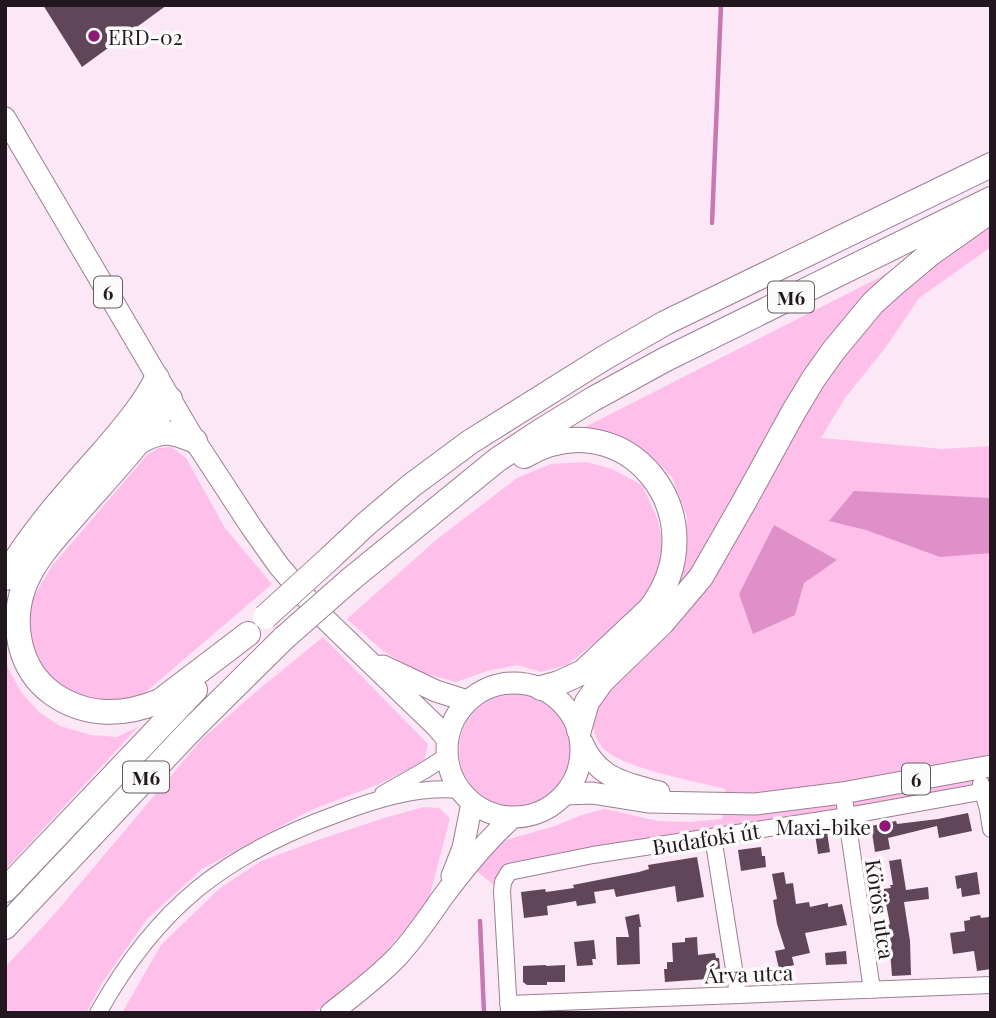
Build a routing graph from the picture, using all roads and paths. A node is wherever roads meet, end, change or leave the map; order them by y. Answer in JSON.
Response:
{"nodes":[{"id":1,"x":5,"y":118,"type":"edge"},
{"id":2,"x":991,"y":165,"type":"edge"},
{"id":3,"x":991,"y":199,"type":"edge"},
{"id":4,"x":991,"y":211,"type":"edge"},
{"id":5,"x":157,"y":378,"type":"junction"},
{"id":6,"x":170,"y":399,"type":"junction"},
{"id":7,"x":135,"y":414,"type":"junction"},
{"id":8,"x":195,"y":441,"type":"junction"},
{"id":9,"x":138,"y":443,"type":"junction"},
{"id":10,"x":436,"y":508,"type":"junction"},
{"id":11,"x":5,"y":578,"type":"edge"},
{"id":12,"x":257,"y":626,"type":"junction"},
{"id":13,"x":366,"y":658,"type":"junction"},
{"id":14,"x":541,"y":688,"type":"junction"},
{"id":15,"x":467,"y":701,"type":"junction"},
{"id":16,"x":580,"y":735,"type":"junction"},
{"id":17,"x":447,"y":747,"type":"junction"},
{"id":18,"x":984,"y":767,"type":"edge"},
{"id":19,"x":897,"y":783,"type":"junction"},
{"id":20,"x":987,"y":790,"type":"edge"},
{"id":21,"x":842,"y":793,"type":"junction"},
{"id":22,"x":565,"y":794,"type":"junction"},
{"id":23,"x":466,"y":796,"type":"junction"},
{"id":24,"x":701,"y":802,"type":"junction"},
{"id":25,"x":365,"y":803,"type":"junction"},
{"id":26,"x":901,"y":805,"type":"junction"},
{"id":27,"x":847,"y":816,"type":"junction"},
{"id":28,"x":513,"y":817,"type":"junction"},
{"id":29,"x":991,"y":829,"type":"edge"},
{"id":30,"x":713,"y":837,"type":"junction"},
{"id":31,"x":5,"y":890,"type":"edge"},
{"id":32,"x":444,"y":895,"type":"junction"},
{"id":33,"x":5,"y":927,"type":"edge"},
{"id":34,"x":991,"y":985,"type":"edge"},
{"id":35,"x":872,"y":990,"type":"junction"},
{"id":36,"x":738,"y":994,"type":"junction"},
{"id":37,"x":508,"y":1008,"type":"edge"},
{"id":38,"x":99,"y":1013,"type":"edge"},
{"id":39,"x":331,"y":1013,"type":"edge"}],
"edges":[{"from":1,"to":5,"type":"main road","number":"6"},
{"from":2,"to":12,"type":"highway","number":"M6","bridge":true},
{"from":3,"to":10,"type":"highway","number":"M6"},
{"from":4,"to":16,"type":"highway"},
{"from":5,"to":6,"type":"main road","number":"6"},
{"from":5,"to":7,"type":"highway"},
{"from":6,"to":7,"type":"highway"},
{"from":6,"to":8,"type":"main road","number":"6"},
{"from":6,"to":9,"type":"highway"},
{"from":7,"to":11,"type":"highway"},
{"from":8,"to":9,"type":"highway"},
{"from":8,"to":13,"type":"main road","number":"6"},
{"from":9,"to":12,"type":"highway"},
{"from":10,"to":14,"type":"highway"},
{"from":10,"to":33,"type":"highway","number":"M6","bridge":true},
{"from":12,"to":31,"type":"highway","number":"M6"},
{"from":13,"to":15,"type":"main road","number":"6"},
{"from":13,"to":17,"type":"main road","number":"6"},
{"from":14,"to":15,"type":"main road"},
{"from":14,"to":16,"type":"main road","number":"6"},
{"from":15,"to":17,"type":"main road"},
{"from":16,"to":22,"type":"main road"},
{"from":16,"to":24,"type":"main road","name":"Budafoki út","number":"6"},
{"from":17,"to":23,"type":"main road","number":"6"},
{"from":17,"to":25,"type":"street"},
{"from":18,"to":19,"type":"main road","name":"Budafoki út","number":"6"},
{"from":18,"to":20,"type":"street"},
{"from":19,"to":21,"type":"main road","name":"Budafoki út","number":"6"},
{"from":19,"to":26,"type":"street"},
{"from":20,"to":26,"type":"street","name":"Budafoki út"},
{"from":20,"to":29,"type":"street"},
{"from":21,"to":24,"type":"main road","name":"Budafoki út","number":"6"},
{"from":21,"to":27,"type":"street","name":"Körös utca"},
{"from":22,"to":24,"type":"main road","name":"Budafoki út","number":"6"},
{"from":22,"to":28,"type":"main road"},
{"from":23,"to":25,"type":"street"},
{"from":23,"to":28,"type":"main road"},
{"from":23,"to":32,"type":"main road"},
{"from":25,"to":38,"type":"street"},
{"from":26,"to":27,"type":"street","name":"Budafoki út"},
{"from":27,"to":30,"type":"street","name":"Budafoki út"},
{"from":27,"to":35,"type":"street","name":"Körös utca"},
{"from":28,"to":32,"type":"main road"},
{"from":30,"to":36,"type":"street"},
{"from":30,"to":37,"type":"street","name":"Budafoki út"},
{"from":32,"to":39,"type":"main road"},
{"from":34,"to":35,"type":"street","name":"Árva utca"},
{"from":35,"to":36,"type":"street","name":"Árva utca"},
{"from":36,"to":37,"type":"street","name":"Árva utca"}]}
